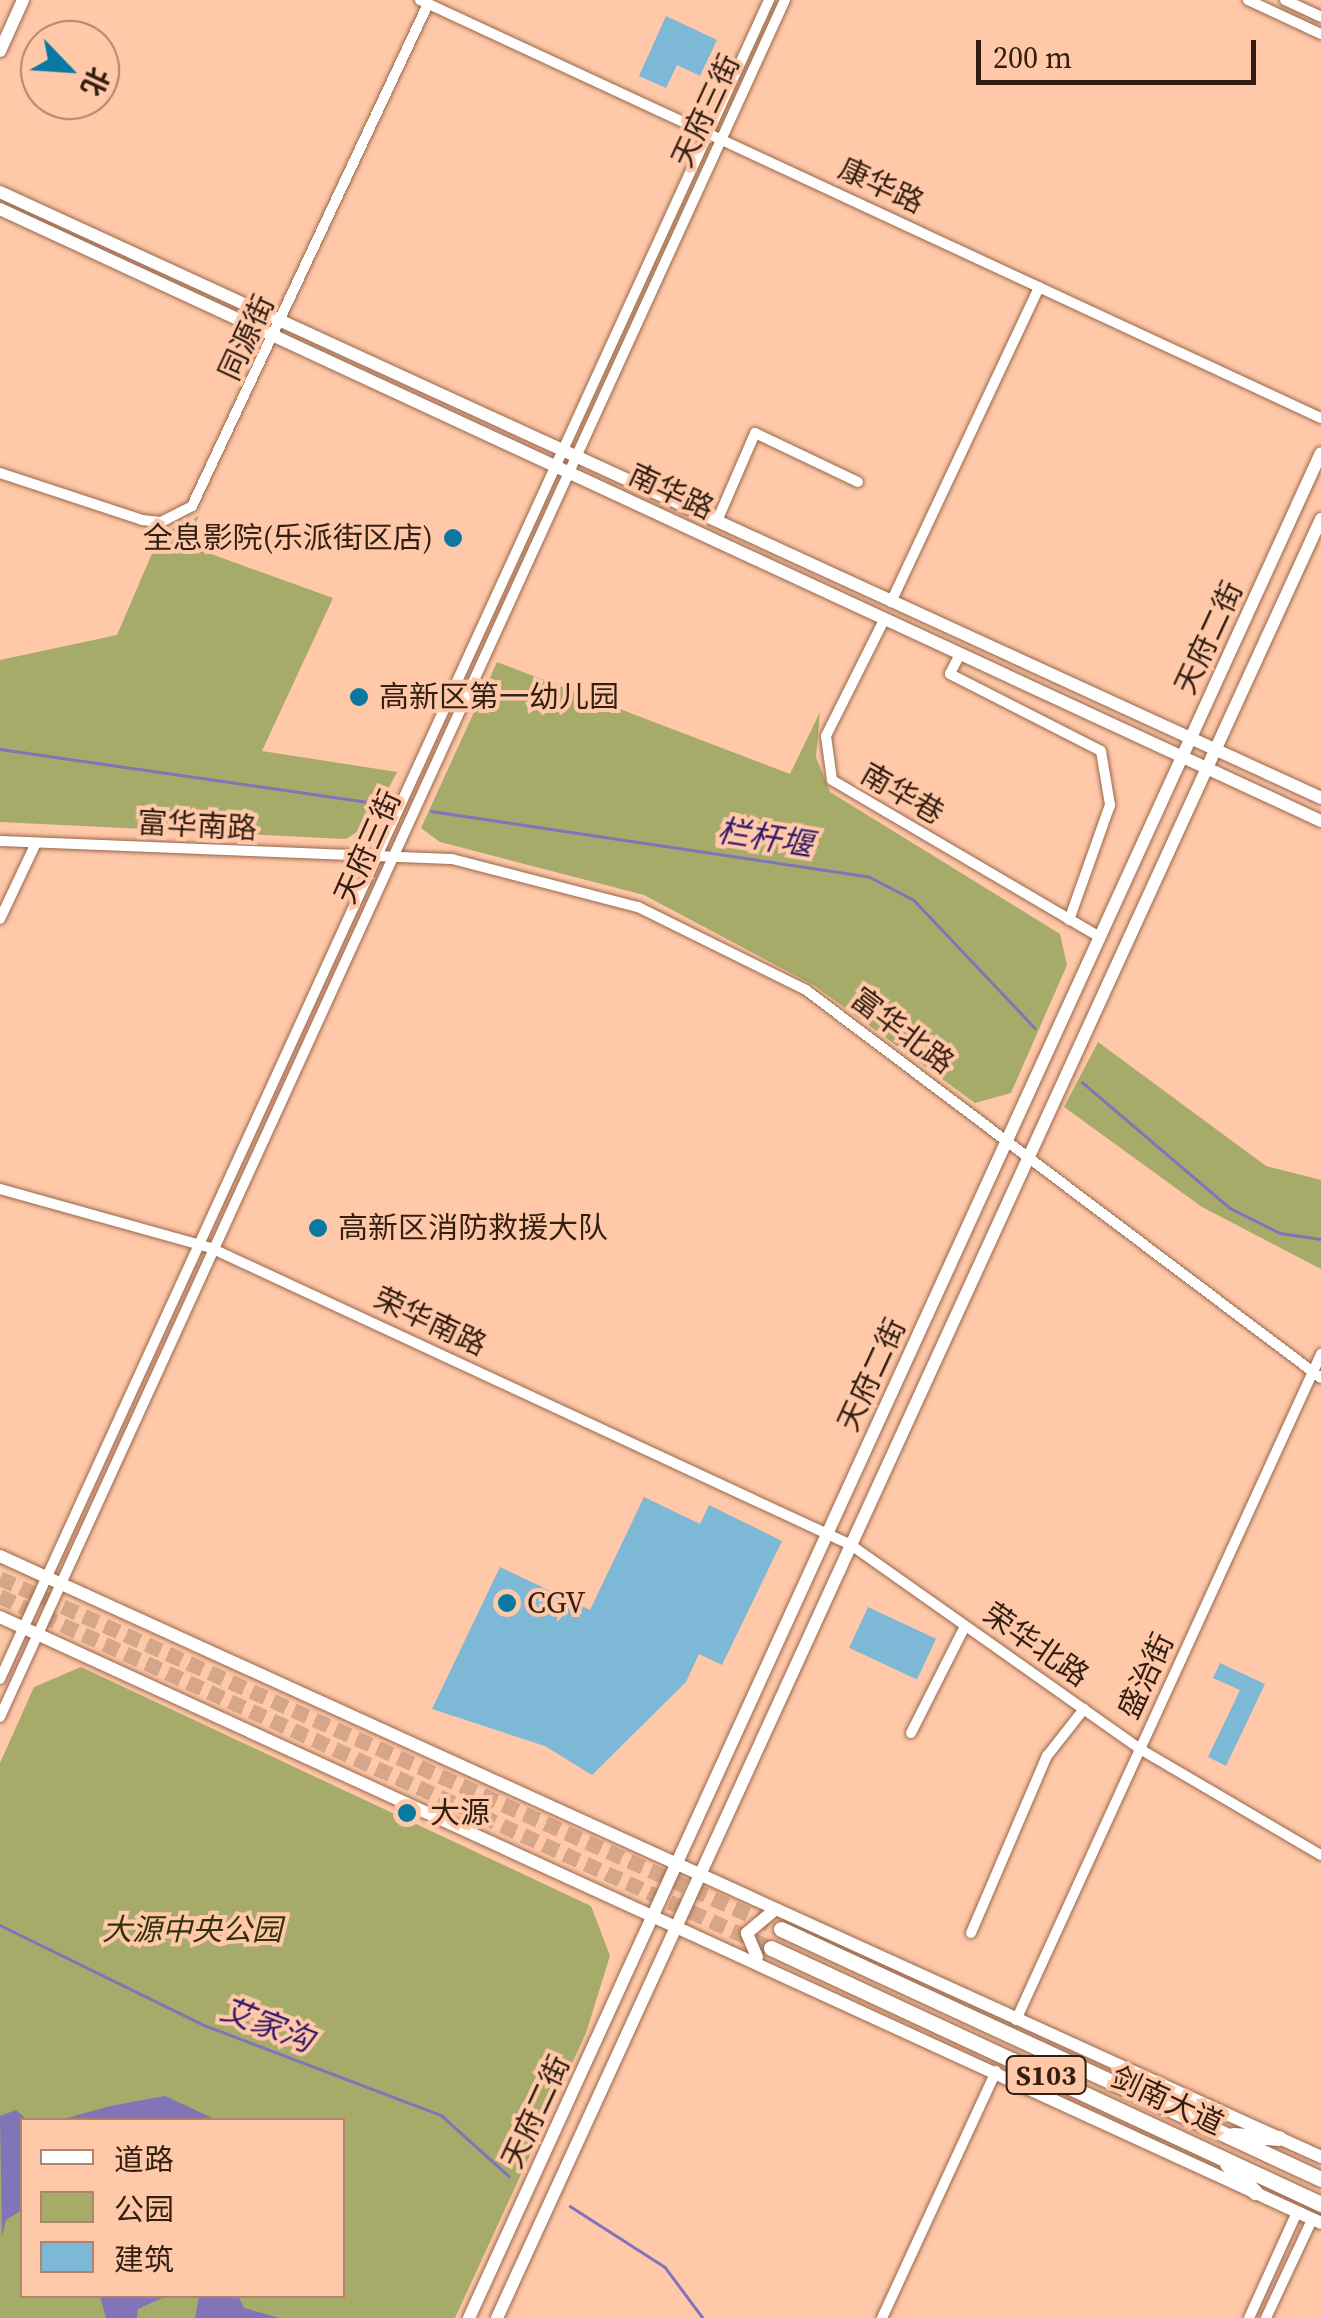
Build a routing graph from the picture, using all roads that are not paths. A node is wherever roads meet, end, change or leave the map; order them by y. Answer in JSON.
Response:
{"nodes":[{"id":1,"x":23,"y":0,"type":"edge"},
{"id":2,"x":769,"y":0,"type":"edge"},
{"id":3,"x":785,"y":0,"type":"edge"},
{"id":4,"x":1248,"y":0,"type":"edge"},
{"id":5,"x":1285,"y":0,"type":"edge"},
{"id":6,"x":424,"y":2,"type":"edge"},
{"id":7,"x":1321,"y":17,"type":"edge"},
{"id":8,"x":1321,"y":34,"type":"edge"},
{"id":9,"x":0,"y":51,"type":"edge"},
{"id":10,"x":707,"y":133,"type":"junction"},
{"id":11,"x":721,"y":140,"type":"junction"},
{"id":12,"x":0,"y":192,"type":"edge"},
{"id":13,"x":0,"y":209,"type":"edge"},
{"id":14,"x":1039,"y":287,"type":"junction"},
{"id":15,"x":283,"y":320,"type":"junction"},
{"id":16,"x":276,"y":335,"type":"junction"},
{"id":17,"x":1321,"y":418,"type":"edge"},
{"id":18,"x":562,"y":448,"type":"junction"},
{"id":19,"x":1321,"y":453,"type":"edge"},
{"id":20,"x":576,"y":454,"type":"junction"},
{"id":21,"x":554,"y":465,"type":"junction"},
{"id":22,"x":568,"y":472,"type":"junction"},
{"id":23,"x":0,"y":473,"type":"edge"},
{"id":24,"x":858,"y":482,"type":"dead end"},
{"id":25,"x":1321,"y":519,"type":"edge"},
{"id":26,"x":718,"y":521,"type":"junction"},
{"id":27,"x":892,"y":602,"type":"junction"},
{"id":28,"x":884,"y":620,"type":"junction"},
{"id":29,"x":959,"y":656,"type":"junction"},
{"id":30,"x":1190,"y":738,"type":"junction"},
{"id":31,"x":1216,"y":749,"type":"junction"},
{"id":32,"x":1181,"y":760,"type":"junction"},
{"id":33,"x":1206,"y":771,"type":"junction"},
{"id":34,"x":1321,"y":798,"type":"edge"},
{"id":35,"x":1321,"y":822,"type":"edge"},
{"id":36,"x":0,"y":841,"type":"edge"},
{"id":37,"x":36,"y":843,"type":"junction"},
{"id":38,"x":391,"y":857,"type":"junction"},
{"id":39,"x":374,"y":859,"type":"junction"},
{"id":40,"x":0,"y":919,"type":"edge"},
{"id":41,"x":1070,"y":920,"type":"junction"},
{"id":42,"x":1100,"y":937,"type":"junction"},
{"id":43,"x":1006,"y":1142,"type":"junction"},
{"id":44,"x":1028,"y":1159,"type":"junction"},
{"id":45,"x":0,"y":1189,"type":"edge"},
{"id":46,"x":196,"y":1242,"type":"junction"},
{"id":47,"x":211,"y":1248,"type":"junction"},
{"id":48,"x":1321,"y":1354,"type":"edge"},
{"id":49,"x":1317,"y":1375,"type":"edge"},
{"id":50,"x":827,"y":1534,"type":"junction"},
{"id":51,"x":851,"y":1545,"type":"junction"},
{"id":52,"x":0,"y":1556,"type":"edge"},
{"id":53,"x":42,"y":1576,"type":"junction"},
{"id":54,"x":56,"y":1583,"type":"junction"},
{"id":55,"x":0,"y":1617,"type":"edge"},
{"id":56,"x":964,"y":1626,"type":"junction"},
{"id":57,"x":30,"y":1630,"type":"junction"},
{"id":58,"x":0,"y":1679,"type":"edge"},
{"id":59,"x":1084,"y":1710,"type":"junction"},
{"id":60,"x":0,"y":1717,"type":"edge"},
{"id":61,"x":911,"y":1733,"type":"dead end"},
{"id":62,"x":1140,"y":1750,"type":"junction"},
{"id":63,"x":1321,"y":1855,"type":"edge"},
{"id":64,"x":674,"y":1868,"type":"junction"},
{"id":65,"x":698,"y":1880,"type":"junction"},
{"id":66,"x":772,"y":1912,"type":"junction"},
{"id":67,"x":652,"y":1916,"type":"junction"},
{"id":68,"x":677,"y":1925,"type":"junction"},
{"id":69,"x":781,"y":1929,"type":"tunnel mouth"},
{"id":70,"x":971,"y":1933,"type":"dead end"},
{"id":71,"x":771,"y":1948,"type":"tunnel mouth"},
{"id":72,"x":758,"y":1960,"type":"junction"},
{"id":73,"x":1016,"y":2020,"type":"junction"},
{"id":74,"x":996,"y":2070,"type":"junction"},
{"id":75,"x":1226,"y":2135,"type":"junction"},
{"id":76,"x":1279,"y":2138,"type":"junction"},
{"id":77,"x":1217,"y":2154,"type":"junction"},
{"id":78,"x":1321,"y":2156,"type":"edge"},
{"id":79,"x":1321,"y":2179,"type":"edge"},
{"id":80,"x":1254,"y":2192,"type":"junction"},
{"id":81,"x":1321,"y":2204,"type":"edge"},
{"id":82,"x":1297,"y":2212,"type":"junction"},
{"id":83,"x":1317,"y":2222,"type":"edge"},
{"id":84,"x":469,"y":2318,"type":"edge"},
{"id":85,"x":498,"y":2318,"type":"edge"},
{"id":86,"x":882,"y":2318,"type":"edge"},
{"id":87,"x":1249,"y":2318,"type":"edge"},
{"id":88,"x":1266,"y":2318,"type":"edge"}],
"edges":[{"from":1,"to":9,"type":"main road"},
{"from":2,"to":10,"type":"street","name":"天府三街"},
{"from":3,"to":11,"type":"street","name":"天府三街"},
{"from":4,"to":8,"type":"street"},
{"from":5,"to":7,"type":"street"},
{"from":6,"to":10,"type":"street","name":"康华路"},
{"from":6,"to":15,"type":"street","name":"同源街"},
{"from":10,"to":11,"type":"street","name":"康华路"},
{"from":10,"to":18,"type":"street","name":"天府三街"},
{"from":11,"to":14,"type":"street","name":"康华路"},
{"from":11,"to":20,"type":"street","name":"天府三街"},
{"from":12,"to":15,"type":"main road","name":"南华路"},
{"from":13,"to":16,"type":"main road","name":"南华路"},
{"from":14,"to":17,"type":"street","name":"康华路"},
{"from":14,"to":27,"type":"street"},
{"from":15,"to":16,"type":"street","name":"同源街"},
{"from":15,"to":18,"type":"main road","name":"南华路"},
{"from":16,"to":21,"type":"main road","name":"南华路"},
{"from":16,"to":23,"type":"street","name":"同源街"},
{"from":18,"to":20,"type":"main road","name":"南华路"},
{"from":18,"to":21,"type":"street","name":"天府三街"},
{"from":19,"to":30,"type":"main road","name":"天府二街"},
{"from":20,"to":22,"type":"street","name":"天府三街"},
{"from":20,"to":26,"type":"main road","name":"南华路"},
{"from":21,"to":22,"type":"main road","name":"南华路"},
{"from":21,"to":39,"type":"street","name":"天府三街"},
{"from":22,"to":28,"type":"main road","name":"南华路"},
{"from":22,"to":38,"type":"street","name":"天府三街"},
{"from":24,"to":26,"type":"street"},
{"from":25,"to":31,"type":"main road","name":"天府二街"},
{"from":26,"to":27,"type":"main road","name":"南华路"},
{"from":27,"to":30,"type":"main road","name":"南华路"},
{"from":28,"to":29,"type":"main road","name":"南华路"},
{"from":28,"to":41,"type":"street","name":"南华巷"},
{"from":29,"to":32,"type":"main road","name":"南华路"},
{"from":29,"to":41,"type":"street"},
{"from":30,"to":31,"type":"main road","name":"南华路"},
{"from":30,"to":32,"type":"main road","name":"天府二街"},
{"from":31,"to":33,"type":"main road","name":"天府二街"},
{"from":31,"to":34,"type":"main road","name":"南华路"},
{"from":32,"to":33,"type":"main road","name":"南华路"},
{"from":32,"to":42,"type":"main road","name":"天府二街"},
{"from":33,"to":35,"type":"main road","name":"南华路"},
{"from":33,"to":44,"type":"main road","name":"天府二街"},
{"from":36,"to":37,"type":"street","name":"富华南路"},
{"from":37,"to":39,"type":"street","name":"富华南路"},
{"from":37,"to":40,"type":"street"},
{"from":38,"to":39,"type":"street","name":"富华南路"},
{"from":38,"to":43,"type":"street","name":"富华北路"},
{"from":38,"to":47,"type":"street","name":"天府三街"},
{"from":39,"to":46,"type":"street","name":"天府三街"},
{"from":41,"to":42,"type":"street","name":"南华巷"},
{"from":42,"to":43,"type":"main road","name":"天府二街"},
{"from":43,"to":44,"type":"street","name":"富华北路"},
{"from":43,"to":50,"type":"main road","name":"天府二街"},
{"from":44,"to":49,"type":"street","name":"富华北路"},
{"from":44,"to":51,"type":"main road","name":"天府二街"},
{"from":45,"to":46,"type":"street","name":"荣华南路"},
{"from":46,"to":47,"type":"street","name":"荣华南路"},
{"from":46,"to":53,"type":"street","name":"天府三街"},
{"from":47,"to":50,"type":"street","name":"荣华南路"},
{"from":47,"to":54,"type":"street","name":"天府三街"},
{"from":48,"to":49,"type":"street","name":"盛治街"},
{"from":49,"to":62,"type":"street","name":"盛治街"},
{"from":50,"to":51,"type":"street","name":"荣华北路"},
{"from":50,"to":64,"type":"main road","name":"天府二街"},
{"from":51,"to":56,"type":"street","name":"荣华北路"},
{"from":51,"to":65,"type":"main road","name":"天府二街"},
{"from":52,"to":53,"type":"main road"},
{"from":53,"to":54,"type":"main road"},
{"from":53,"to":57,"type":"street","name":"天府三街"},
{"from":54,"to":57,"type":"street","name":"天府三街"},
{"from":54,"to":64,"type":"main road"},
{"from":55,"to":57,"type":"main road"},
{"from":56,"to":59,"type":"street","name":"荣华北路"},
{"from":56,"to":61,"type":"street"},
{"from":57,"to":58,"type":"street","name":"天府三街"},
{"from":57,"to":60,"type":"street","name":"天府三街"},
{"from":57,"to":67,"type":"main road"},
{"from":59,"to":62,"type":"street","name":"荣华北路"},
{"from":59,"to":70,"type":"street"},
{"from":62,"to":63,"type":"street","name":"荣华北路"},
{"from":62,"to":73,"type":"street","name":"盛治街"},
{"from":64,"to":65,"type":"main road"},
{"from":64,"to":67,"type":"main road","name":"天府二街"},
{"from":65,"to":66,"type":"main road"},
{"from":65,"to":68,"type":"main road","name":"天府二街"},
{"from":66,"to":72,"type":"main road"},
{"from":66,"to":73,"type":"main road"},
{"from":67,"to":68,"type":"main road"},
{"from":67,"to":84,"type":"main road","name":"天府二街"},
{"from":68,"to":72,"type":"main road"},
{"from":68,"to":85,"type":"main road","name":"天府二街"},
{"from":69,"to":75,"type":"highway","name":"剑南大道","number":"S103"},
{"from":71,"to":77,"type":"highway","name":"剑南大道","number":"S103"},
{"from":72,"to":74,"type":"main road"},
{"from":73,"to":76,"type":"main road"},
{"from":74,"to":80,"type":"main road"},
{"from":74,"to":86,"type":"street"},
{"from":75,"to":76,"type":"highway"},
{"from":75,"to":79,"type":"highway","name":"剑南大道","number":"S103"},
{"from":76,"to":78,"type":"main road"},
{"from":77,"to":80,"type":"highway"},
{"from":77,"to":81,"type":"highway","name":"剑南大道","number":"S103"},
{"from":80,"to":82,"type":"main road"},
{"from":82,"to":83,"type":"main road"},
{"from":82,"to":87,"type":"street"},
{"from":83,"to":88,"type":"street"}]}
